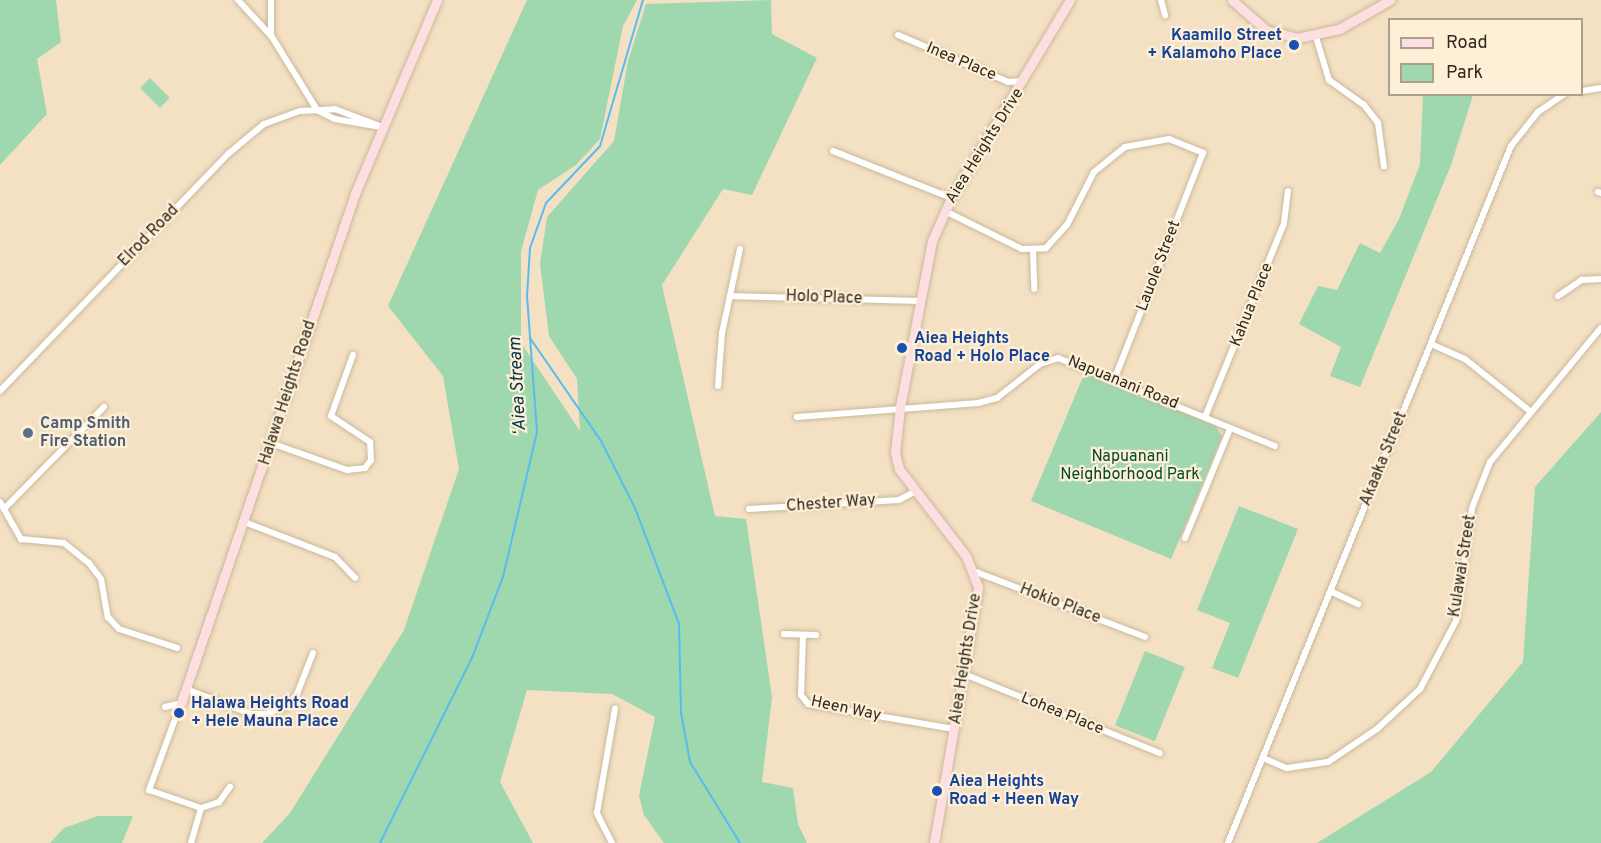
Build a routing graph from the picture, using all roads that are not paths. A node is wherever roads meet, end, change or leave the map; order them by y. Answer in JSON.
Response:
{"nodes":[{"id":1,"x":238,"y":0,"type":"edge"},
{"id":2,"x":271,"y":0,"type":"edge"},
{"id":3,"x":437,"y":0,"type":"edge"},
{"id":4,"x":1070,"y":0,"type":"edge"},
{"id":5,"x":1161,"y":0,"type":"edge"},
{"id":6,"x":1233,"y":0,"type":"edge"},
{"id":7,"x":1390,"y":0,"type":"edge"},
{"id":8,"x":1165,"y":15,"type":"dead end"},
{"id":9,"x":898,"y":35,"type":"dead end"},
{"id":10,"x":272,"y":37,"type":"junction"},
{"id":11,"x":1316,"y":37,"type":"junction"},
{"id":12,"x":1024,"y":82,"type":"junction"},
{"id":13,"x":1601,"y":88,"type":"edge"},
{"id":14,"x":1583,"y":91,"type":"edge"},
{"id":15,"x":1562,"y":96,"type":"edge"},
{"id":16,"x":317,"y":110,"type":"junction"},
{"id":17,"x":382,"y":127,"type":"junction"},
{"id":18,"x":833,"y":151,"type":"dead end"},
{"id":19,"x":1384,"y":166,"type":"dead end"},
{"id":20,"x":1287,"y":191,"type":"dead end"},
{"id":21,"x":951,"y":198,"type":"junction"},
{"id":22,"x":945,"y":211,"type":"junction"},
{"id":23,"x":740,"y":249,"type":"dead end"},
{"id":24,"x":1032,"y":250,"type":"junction"},
{"id":25,"x":1601,"y":279,"type":"edge"},
{"id":26,"x":1034,"y":289,"type":"dead end"},
{"id":27,"x":730,"y":296,"type":"junction"},
{"id":28,"x":1558,"y":296,"type":"dead end"},
{"id":29,"x":918,"y":301,"type":"junction"},
{"id":30,"x":1601,"y":328,"type":"edge"},
{"id":31,"x":1431,"y":344,"type":"junction"},
{"id":32,"x":353,"y":355,"type":"dead end"},
{"id":33,"x":1115,"y":378,"type":"junction"},
{"id":34,"x":718,"y":386,"type":"dead end"},
{"id":35,"x":0,"y":391,"type":"edge"},
{"id":36,"x":104,"y":407,"type":"dead end"},
{"id":37,"x":900,"y":407,"type":"junction"},
{"id":38,"x":1530,"y":411,"type":"junction"},
{"id":39,"x":797,"y":417,"type":"dead end"},
{"id":40,"x":1204,"y":417,"type":"junction"},
{"id":41,"x":1230,"y":429,"type":"junction"},
{"id":42,"x":271,"y":443,"type":"junction"},
{"id":43,"x":1275,"y":446,"type":"dead end"},
{"id":44,"x":912,"y":493,"type":"junction"},
{"id":45,"x":0,"y":502,"type":"edge"},
{"id":46,"x":4,"y":509,"type":"junction"},
{"id":47,"x":749,"y":509,"type":"dead end"},
{"id":48,"x":247,"y":523,"type":"junction"},
{"id":49,"x":1185,"y":538,"type":"dead end"},
{"id":50,"x":976,"y":573,"type":"junction"},
{"id":51,"x":355,"y":578,"type":"dead end"},
{"id":52,"x":1332,"y":592,"type":"junction"},
{"id":53,"x":1358,"y":604,"type":"dead end"},
{"id":54,"x":784,"y":634,"type":"dead end"},
{"id":55,"x":803,"y":635,"type":"junction"},
{"id":56,"x":816,"y":635,"type":"dead end"},
{"id":57,"x":1145,"y":637,"type":"dead end"},
{"id":58,"x":177,"y":648,"type":"dead end"},
{"id":59,"x":313,"y":653,"type":"dead end"},
{"id":60,"x":964,"y":674,"type":"junction"},
{"id":61,"x":186,"y":689,"type":"junction"},
{"id":62,"x":180,"y":703,"type":"junction"},
{"id":63,"x":165,"y":707,"type":"dead end"},
{"id":64,"x":615,"y":709,"type":"dead end"},
{"id":65,"x":954,"y":729,"type":"junction"},
{"id":66,"x":1160,"y":753,"type":"dead end"},
{"id":67,"x":1263,"y":758,"type":"junction"},
{"id":68,"x":230,"y":788,"type":"dead end"},
{"id":69,"x":201,"y":808,"type":"junction"},
{"id":70,"x":191,"y":843,"type":"edge"},
{"id":71,"x":612,"y":843,"type":"edge"},
{"id":72,"x":934,"y":843,"type":"edge"},
{"id":73,"x":1228,"y":843,"type":"edge"}],
"edges":[{"from":1,"to":10,"type":"street"},
{"from":2,"to":10,"type":"street"},
{"from":3,"to":17,"type":"street","name":"Halawa Heights Road"},
{"from":4,"to":12,"type":"street","name":"Aiea Heights Drive"},
{"from":5,"to":8,"type":"street"},
{"from":6,"to":11,"type":"street"},
{"from":7,"to":11,"type":"street"},
{"from":9,"to":12,"type":"street","name":"Inea Place"},
{"from":10,"to":16,"type":"street"},
{"from":11,"to":19,"type":"street"},
{"from":12,"to":21,"type":"street","name":"Aiea Heights Drive"},
{"from":13,"to":14,"type":"street"},
{"from":15,"to":31,"type":"street","name":"Akaaka Street"},
{"from":16,"to":17,"type":"street"},
{"from":16,"to":35,"type":"street","name":"Elrod Road"},
{"from":17,"to":42,"type":"street","name":"Halawa Heights Road"},
{"from":18,"to":21,"type":"street"},
{"from":20,"to":40,"type":"street","name":"Kahua Place"},
{"from":21,"to":22,"type":"street","name":"Aiea Heights Drive"},
{"from":22,"to":24,"type":"street"},
{"from":22,"to":29,"type":"street","name":"Aiea Heights Drive"},
{"from":23,"to":27,"type":"street"},
{"from":24,"to":26,"type":"street"},
{"from":24,"to":33,"type":"street","name":"Lauole Street"},
{"from":25,"to":28,"type":"street"},
{"from":27,"to":29,"type":"street","name":"Holo Place"},
{"from":27,"to":34,"type":"street"},
{"from":29,"to":37,"type":"street","name":"Aiea Heights Drive"},
{"from":30,"to":38,"type":"street","name":"Kulawai Street"},
{"from":31,"to":38,"type":"street"},
{"from":31,"to":52,"type":"street","name":"Akaaka Street"},
{"from":32,"to":42,"type":"street"},
{"from":33,"to":37,"type":"street","name":"Napuanani Road"},
{"from":33,"to":40,"type":"street","name":"Napuanani Road"},
{"from":36,"to":46,"type":"street"},
{"from":37,"to":39,"type":"street","name":"Napuanani Road"},
{"from":37,"to":44,"type":"street","name":"Aiea Heights Drive"},
{"from":38,"to":67,"type":"street","name":"Kulawai Street"},
{"from":40,"to":41,"type":"street","name":"Napuanani Road"},
{"from":41,"to":43,"type":"street","name":"Napuanani Road"},
{"from":41,"to":49,"type":"street"},
{"from":42,"to":48,"type":"street","name":"Halawa Heights Road"},
{"from":44,"to":47,"type":"street","name":"Chester Way"},
{"from":44,"to":50,"type":"street","name":"Aiea Heights Drive"},
{"from":45,"to":46,"type":"street"},
{"from":46,"to":58,"type":"street"},
{"from":48,"to":51,"type":"street"},
{"from":48,"to":61,"type":"street","name":"Halawa Heights Road"},
{"from":50,"to":57,"type":"street","name":"Hokio Place"},
{"from":50,"to":60,"type":"street","name":"Aiea Heights Drive"},
{"from":52,"to":53,"type":"street"},
{"from":52,"to":67,"type":"street","name":"Akaaka Street"},
{"from":54,"to":55,"type":"street"},
{"from":55,"to":56,"type":"street"},
{"from":55,"to":65,"type":"street","name":"Heen Way"},
{"from":59,"to":61,"type":"street"},
{"from":60,"to":65,"type":"street","name":"Aiea Heights Drive"},
{"from":60,"to":66,"type":"street","name":"Lohea Place"},
{"from":61,"to":62,"type":"street","name":"Halawa Heights Road"},
{"from":62,"to":63,"type":"street"},
{"from":62,"to":69,"type":"street","name":"Halawa Heights Road"},
{"from":64,"to":71,"type":"street"},
{"from":65,"to":72,"type":"street","name":"Aiea Heights Drive"},
{"from":67,"to":73,"type":"street","name":"Akaaka Street"},
{"from":68,"to":69,"type":"street"},
{"from":69,"to":70,"type":"street"}]}
